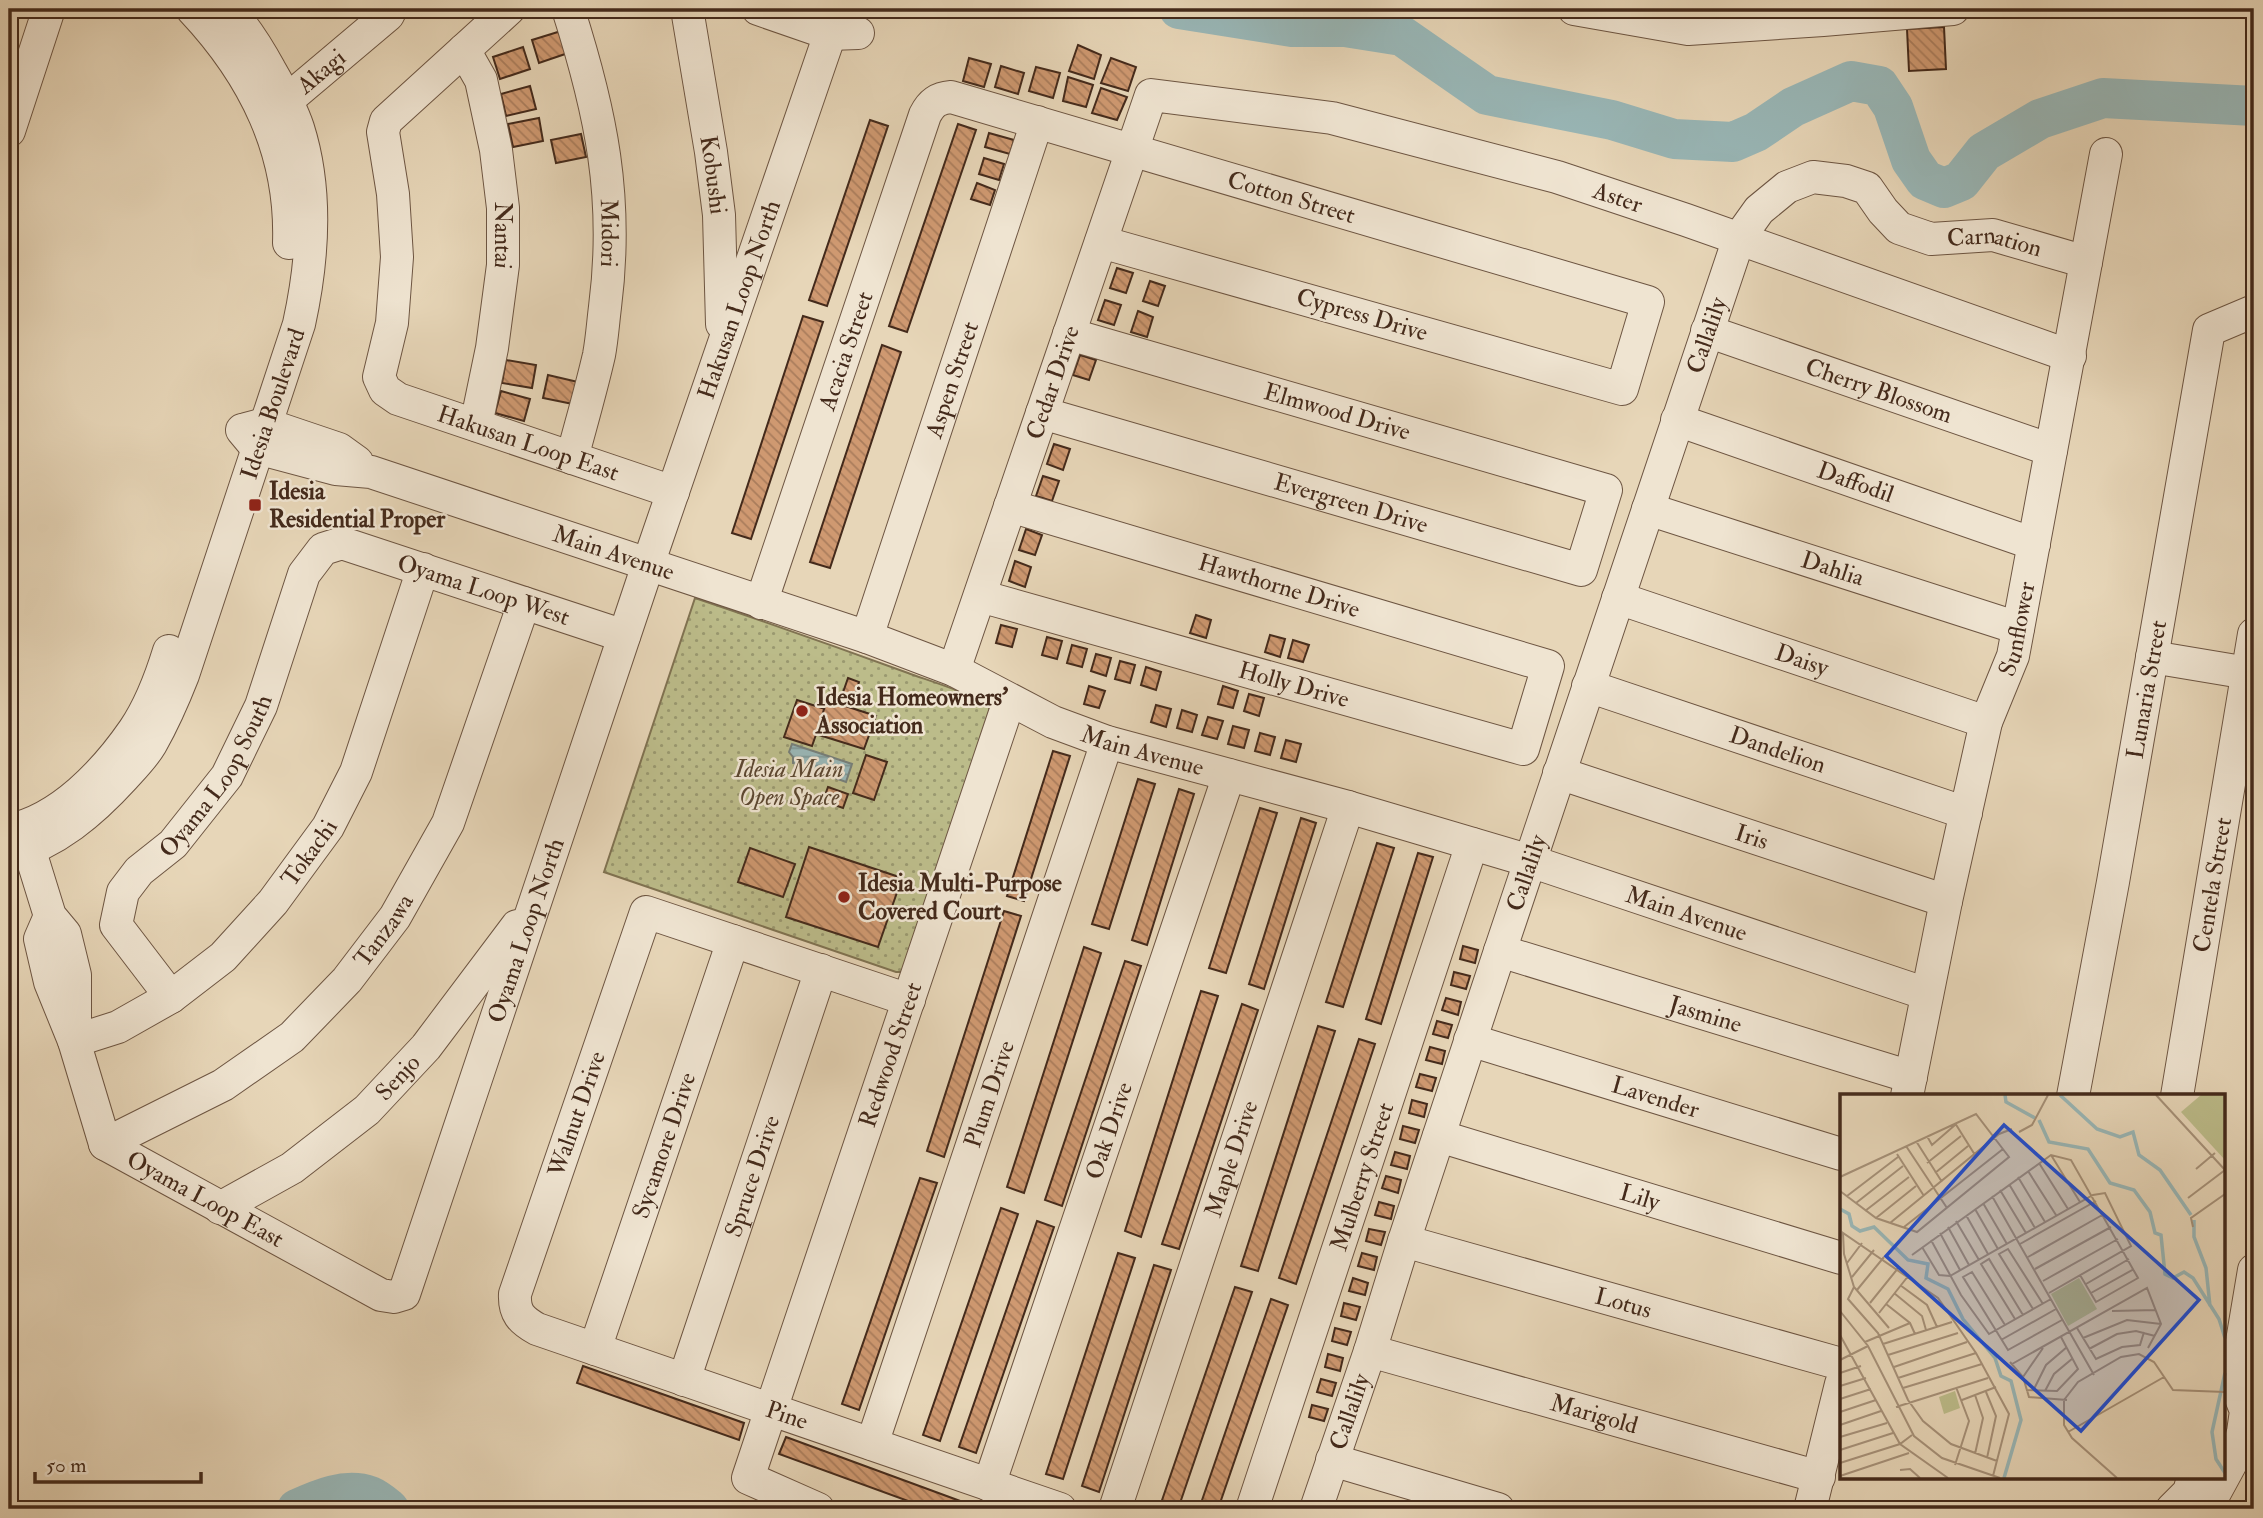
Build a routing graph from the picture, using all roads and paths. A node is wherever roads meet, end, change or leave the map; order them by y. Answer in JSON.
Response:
{"nodes":[{"id":1,"x":49,"y":9,"type":"edge"},
{"id":2,"x":192,"y":9,"type":"edge"},
{"id":3,"x":228,"y":9,"type":"edge"},
{"id":4,"x":509,"y":9,"type":"edge"},
{"id":5,"x":568,"y":9,"type":"edge"},
{"id":6,"x":687,"y":9,"type":"edge"},
{"id":7,"x":709,"y":9,"type":"edge"},
{"id":8,"x":758,"y":9,"type":"edge"},
{"id":9,"x":1574,"y":9,"type":"edge"},
{"id":10,"x":1953,"y":9,"type":"edge"},
{"id":11,"x":395,"y":11,"type":"edge"},
{"id":12,"x":464,"y":50,"type":"junction"},
{"id":13,"x":1151,"y":95,"type":"joint"},
{"id":14,"x":935,"y":102,"type":"joint"},
{"id":15,"x":277,"y":109,"type":"junction"},
{"id":16,"x":1037,"y":122,"type":"junction"},
{"id":17,"x":9,"y":131,"type":"edge"},
{"id":18,"x":1132,"y":149,"type":"junction"},
{"id":19,"x":2106,"y":153,"type":"dead end"},
{"id":20,"x":1739,"y":238,"type":"junction"},
{"id":21,"x":1101,"y":242,"type":"junction"},
{"id":22,"x":2086,"y":262,"type":"junction"},
{"id":23,"x":2254,"y":311,"type":"edge"},
{"id":24,"x":1707,"y":331,"type":"junction"},
{"id":25,"x":1069,"y":334,"type":"junction"},
{"id":26,"x":723,"y":343,"type":"junction"},
{"id":27,"x":2070,"y":356,"type":"junction"},
{"id":28,"x":1622,"y":389,"type":"joint"},
{"id":29,"x":1042,"y":413,"type":"junction"},
{"id":30,"x":1678,"y":420,"type":"junction"},
{"id":31,"x":476,"y":425,"type":"junction"},
{"id":32,"x":255,"y":434,"type":"junction"},
{"id":33,"x":2051,"y":450,"type":"junction"},
{"id":34,"x":572,"y":458,"type":"junction"},
{"id":35,"x":1605,"y":490,"type":"joint"},
{"id":36,"x":673,"y":492,"type":"junction"},
{"id":37,"x":1010,"y":506,"type":"junction"},
{"id":38,"x":1648,"y":509,"type":"junction"},
{"id":39,"x":342,"y":543,"type":"joint"},
{"id":40,"x":2034,"y":544,"type":"junction"},
{"id":41,"x":648,"y":565,"type":"junction"},
{"id":42,"x":423,"y":569,"type":"junction"},
{"id":43,"x":980,"y":596,"type":"junction"},
{"id":44,"x":1618,"y":597,"type":"junction"},
{"id":45,"x":524,"y":603,"type":"junction"},
{"id":46,"x":761,"y":603,"type":"junction"},
{"id":47,"x":2018,"y":628,"type":"junction"},
{"id":48,"x":2254,"y":634,"type":"edge"},
{"id":49,"x":624,"y":636,"type":"junction"},
{"id":50,"x":867,"y":637,"type":"junction"},
{"id":51,"x":2152,"y":657,"type":"junction"},
{"id":52,"x":1548,"y":666,"type":"joint"},
{"id":53,"x":954,"y":670,"type":"junction"},
{"id":54,"x":2251,"y":674,"type":"edge"},
{"id":55,"x":1588,"y":686,"type":"junction"},
{"id":56,"x":1009,"y":701,"type":"junction"},
{"id":57,"x":1986,"y":722,"type":"junction"},
{"id":58,"x":1107,"y":742,"type":"junction"},
{"id":59,"x":1559,"y":773,"type":"junction"},
{"id":60,"x":1229,"y":775,"type":"junction"},
{"id":61,"x":1348,"y":807,"type":"junction"},
{"id":62,"x":1966,"y":813,"type":"junction"},
{"id":63,"x":17,"y":841,"type":"edge"},
{"id":64,"x":1472,"y":844,"type":"junction"},
{"id":65,"x":1530,"y":861,"type":"junction"},
{"id":66,"x":1946,"y":901,"type":"junction"},
{"id":67,"x":534,"y":902,"type":"junction"},
{"id":68,"x":733,"y":941,"type":"junction"},
{"id":69,"x":1500,"y":951,"type":"junction"},
{"id":70,"x":821,"y":970,"type":"junction"},
{"id":71,"x":1927,"y":994,"type":"junction"},
{"id":72,"x":171,"y":997,"type":"junction"},
{"id":73,"x":909,"y":1000,"type":"junction"},
{"id":74,"x":1470,"y":1040,"type":"junction"},
{"id":75,"x":75,"y":1041,"type":"junction"},
{"id":76,"x":1909,"y":1087,"type":"edge"},
{"id":77,"x":2073,"y":1094,"type":"edge"},
{"id":78,"x":2177,"y":1094,"type":"edge"},
{"id":79,"x":1439,"y":1136,"type":"junction"},
{"id":80,"x":105,"y":1144,"type":"junction"},
{"id":81,"x":1840,"y":1154,"type":"edge"},
{"id":82,"x":220,"y":1208,"type":"junction"},
{"id":83,"x":1404,"y":1241,"type":"junction"},
{"id":84,"x":1840,"y":1258,"type":"edge"},
{"id":85,"x":2254,"y":1270,"type":"edge"},
{"id":86,"x":404,"y":1294,"type":"joint"},
{"id":87,"x":518,"y":1316,"type":"joint"},
{"id":88,"x":595,"y":1349,"type":"junction"},
{"id":89,"x":1370,"y":1351,"type":"junction"},
{"id":90,"x":1840,"y":1364,"type":"edge"},
{"id":91,"x":684,"y":1380,"type":"junction"},
{"id":92,"x":2234,"y":1386,"type":"edge"},
{"id":93,"x":1840,"y":1388,"type":"edge"},
{"id":94,"x":772,"y":1410,"type":"junction"},
{"id":95,"x":872,"y":1444,"type":"junction"},
{"id":96,"x":1332,"y":1460,"type":"junction"},
{"id":97,"x":1819,"y":1477,"type":"junction"},
{"id":98,"x":2224,"y":1477,"type":"edge"},
{"id":99,"x":2192,"y":1480,"type":"edge"},
{"id":100,"x":2222,"y":1480,"type":"edge"},
{"id":101,"x":989,"y":1485,"type":"junction"},
{"id":102,"x":818,"y":1509,"type":"edge"},
{"id":103,"x":1060,"y":1509,"type":"edge"},
{"id":104,"x":1115,"y":1509,"type":"edge"},
{"id":105,"x":1252,"y":1509,"type":"edge"},
{"id":106,"x":1316,"y":1509,"type":"edge"},
{"id":107,"x":1498,"y":1509,"type":"edge"},
{"id":108,"x":1810,"y":1509,"type":"edge"},
{"id":109,"x":2172,"y":1509,"type":"edge"},
{"id":110,"x":2206,"y":1509,"type":"edge"}],
"edges":[{"from":1,"to":17,"type":"street"},
{"from":2,"to":15,"type":"street","name":"Idesia Boulevard"},
{"from":3,"to":15,"type":"street","name":"Idesia Boulevard"},
{"from":4,"to":12,"type":"street"},
{"from":5,"to":34,"type":"street","name":"Midori"},
{"from":6,"to":7,"type":"street"},
{"from":6,"to":26,"type":"street","name":"Kobushi"},
{"from":8,"to":26,"type":"street","name":"Hakusan Loop North"},
{"from":9,"to":10,"type":"street"},
{"from":11,"to":15,"type":"street","name":"Akagi"},
{"from":12,"to":31,"type":"street","name":"Nantai"},
{"from":12,"to":31,"type":"street","name":"Hakusan Loop East"},
{"from":13,"to":18,"type":"street","name":"Cedar Drive"},
{"from":13,"to":20,"type":"street","name":"Aster"},
{"from":14,"to":16,"type":"street","name":"Cotton Street"},
{"from":14,"to":46,"type":"street","name":"Acacia Street"},
{"from":15,"to":32,"type":"street","name":"Idesia Boulevard"},
{"from":16,"to":18,"type":"street","name":"Cotton Street"},
{"from":16,"to":50,"type":"street","name":"Aspen Street"},
{"from":18,"to":21,"type":"street","name":"Cedar Drive"},
{"from":18,"to":28,"type":"street","name":"Cotton Street"},
{"from":19,"to":22,"type":"street","name":"Sunflower"},
{"from":20,"to":22,"type":"street","name":"Carnation"},
{"from":20,"to":24,"type":"street","name":"Callalily"},
{"from":20,"to":27,"type":"street","name":"Aster"},
{"from":21,"to":25,"type":"street","name":"Cedar Drive"},
{"from":21,"to":28,"type":"street","name":"Cypress Drive"},
{"from":22,"to":27,"type":"street","name":"Sunflower"},
{"from":23,"to":51,"type":"street","name":"Lunaria Street"},
{"from":24,"to":30,"type":"street","name":"Callalily"},
{"from":24,"to":33,"type":"street","name":"Cherry Blossom"},
{"from":25,"to":29,"type":"street","name":"Cedar Drive"},
{"from":25,"to":35,"type":"street","name":"Elmwood Drive"},
{"from":26,"to":36,"type":"street","name":"Hakusan Loop North"},
{"from":27,"to":33,"type":"street","name":"Sunflower"},
{"from":29,"to":35,"type":"street","name":"Evergreen Drive"},
{"from":29,"to":37,"type":"street","name":"Cedar Drive"},
{"from":30,"to":38,"type":"street","name":"Callalily"},
{"from":30,"to":40,"type":"street","name":"Daffodil"},
{"from":31,"to":34,"type":"street","name":"Hakusan Loop East"},
{"from":32,"to":41,"type":"street","name":"Main Avenue"},
{"from":32,"to":63,"type":"street","name":"Idesia Boulevard"},
{"from":33,"to":40,"type":"street","name":"Sunflower"},
{"from":34,"to":36,"type":"street","name":"Hakusan Loop East"},
{"from":36,"to":41,"type":"street","name":"Hakusan Loop North"},
{"from":37,"to":43,"type":"street","name":"Cedar Drive"},
{"from":37,"to":52,"type":"street","name":"Hawthorne Drive"},
{"from":38,"to":44,"type":"street","name":"Callalily"},
{"from":38,"to":47,"type":"street","name":"Dahlia"},
{"from":39,"to":42,"type":"street","name":"Oyama Loop West"},
{"from":39,"to":72,"type":"street","name":"Oyama Loop South"},
{"from":40,"to":47,"type":"street","name":"Sunflower"},
{"from":41,"to":46,"type":"street","name":"Main Avenue"},
{"from":41,"to":49,"type":"street","name":"Oyama Loop North"},
{"from":42,"to":45,"type":"street","name":"Oyama Loop West"},
{"from":42,"to":72,"type":"street","name":"Tokachi"},
{"from":43,"to":52,"type":"street","name":"Holly Drive"},
{"from":43,"to":53,"type":"street","name":"Cedar Drive"},
{"from":44,"to":55,"type":"street","name":"Callalily"},
{"from":44,"to":57,"type":"street","name":"Daisy"},
{"from":45,"to":49,"type":"street","name":"Oyama Loop West"},
{"from":45,"to":80,"type":"street","name":"Tanzawa"},
{"from":46,"to":50,"type":"street","name":"Main Avenue"},
{"from":47,"to":57,"type":"street","name":"Sunflower"},
{"from":48,"to":54,"type":"street","name":"Centela Street"},
{"from":49,"to":67,"type":"street","name":"Oyama Loop North"},
{"from":50,"to":53,"type":"street","name":"Main Avenue"},
{"from":51,"to":54,"type":"street"},
{"from":51,"to":77,"type":"street","name":"Lunaria Street"},
{"from":53,"to":56,"type":"street","name":"Main Avenue"},
{"from":54,"to":78,"type":"street","name":"Centela Street"},
{"from":55,"to":59,"type":"street","name":"Callalily"},
{"from":55,"to":62,"type":"street","name":"Dandelion"},
{"from":56,"to":58,"type":"street","name":"Main Avenue"},
{"from":56,"to":73,"type":"street","name":"Redwood Street"},
{"from":57,"to":62,"type":"street","name":"Sunflower"},
{"from":58,"to":60,"type":"street","name":"Main Avenue"},
{"from":58,"to":95,"type":"street","name":"Plum Drive"},
{"from":59,"to":65,"type":"street","name":"Callalily"},
{"from":59,"to":66,"type":"street","name":"Iris"},
{"from":60,"to":61,"type":"street","name":"Main Avenue"},
{"from":60,"to":101,"type":"street","name":"Oak Drive"},
{"from":61,"to":64,"type":"street","name":"Main Avenue"},
{"from":61,"to":104,"type":"street","name":"Maple Drive"},
{"from":62,"to":66,"type":"street","name":"Sunflower"},
{"from":63,"to":75,"type":"street","name":"Oyama Loop East"},
{"from":64,"to":65,"type":"street","name":"Main Avenue"},
{"from":64,"to":105,"type":"street","name":"Mulberry Street"},
{"from":65,"to":69,"type":"street","name":"Callalily"},
{"from":65,"to":71,"type":"street","name":"Main Avenue"},
{"from":66,"to":71,"type":"street","name":"Sunflower"},
{"from":67,"to":82,"type":"street","name":"Senjo"},
{"from":67,"to":86,"type":"street","name":"Oyama Loop North"},
{"from":68,"to":70,"type":"street"},
{"from":68,"to":87,"type":"street","name":"Walnut Drive"},
{"from":68,"to":88,"type":"street","name":"Sycamore Drive"},
{"from":69,"to":74,"type":"street","name":"Callalily"},
{"from":69,"to":76,"type":"street","name":"Jasmine"},
{"from":70,"to":73,"type":"street"},
{"from":70,"to":91,"type":"street","name":"Spruce Drive"},
{"from":71,"to":76,"type":"street","name":"Sunflower"},
{"from":72,"to":75,"type":"street","name":"Tokachi"},
{"from":73,"to":94,"type":"street","name":"Redwood Street"},
{"from":74,"to":79,"type":"street","name":"Callalily"},
{"from":74,"to":81,"type":"street","name":"Lavender"},
{"from":75,"to":80,"type":"street","name":"Oyama Loop East"},
{"from":79,"to":83,"type":"street","name":"Callalily"},
{"from":79,"to":84,"type":"street","name":"Lily"},
{"from":80,"to":82,"type":"street","name":"Oyama Loop East"},
{"from":82,"to":86,"type":"street","name":"Oyama Loop East"},
{"from":83,"to":89,"type":"street","name":"Callalily"},
{"from":83,"to":90,"type":"street","name":"Lotus"},
{"from":85,"to":92,"type":"street"},
{"from":87,"to":88,"type":"street","name":"Pine"},
{"from":88,"to":91,"type":"street","name":"Pine"},
{"from":89,"to":96,"type":"street","name":"Callalily"},
{"from":89,"to":97,"type":"street","name":"Marigold"},
{"from":91,"to":94,"type":"street","name":"Pine"},
{"from":92,"to":98,"type":"street"},
{"from":93,"to":97,"type":"street"},
{"from":94,"to":95,"type":"street","name":"Pine"},
{"from":94,"to":102,"type":"street","name":"Redwood Street"},
{"from":95,"to":101,"type":"street","name":"Pine"},
{"from":96,"to":106,"type":"street","name":"Callalily"},
{"from":96,"to":107,"type":"street"},
{"from":97,"to":108,"type":"street"},
{"from":99,"to":109,"type":"street"},
{"from":100,"to":110,"type":"street"},
{"from":101,"to":103,"type":"street","name":"Pine"}]}
